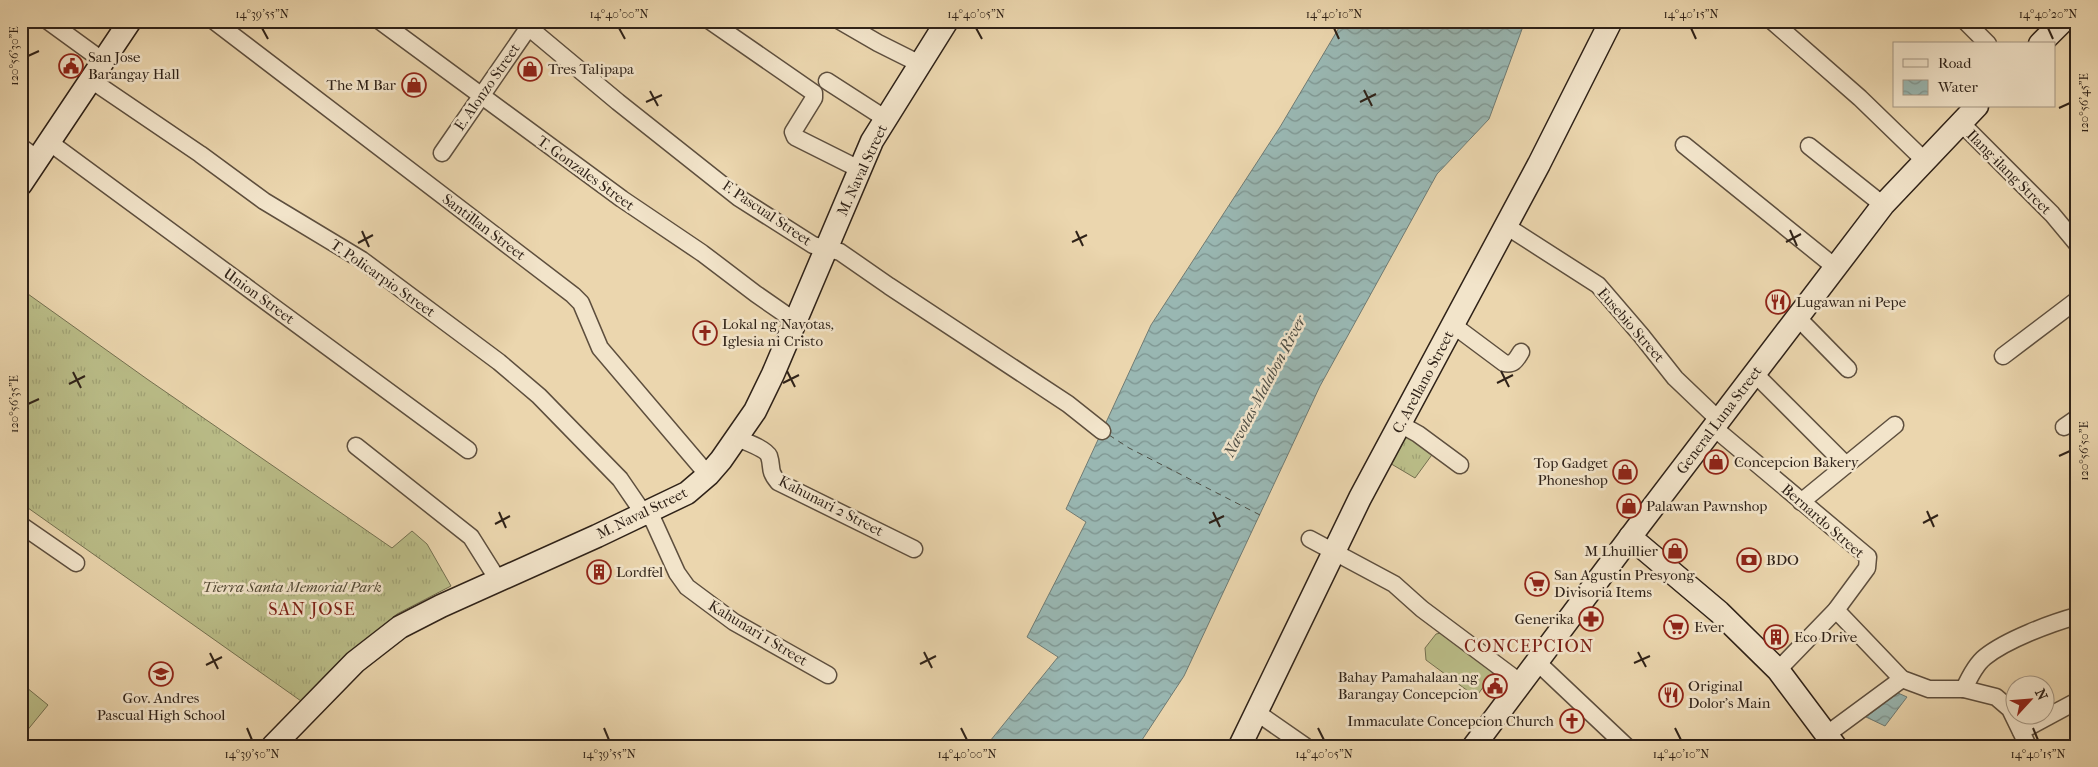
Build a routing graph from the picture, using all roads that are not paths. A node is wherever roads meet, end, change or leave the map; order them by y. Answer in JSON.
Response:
{"nodes":[{"id":1,"x":48,"y":21,"type":"edge"},
{"id":2,"x":130,"y":21,"type":"edge"},
{"id":3,"x":214,"y":21,"type":"edge"},
{"id":4,"x":380,"y":21,"type":"edge"},
{"id":5,"x":710,"y":21,"type":"edge"},
{"id":6,"x":840,"y":21,"type":"edge"},
{"id":7,"x":947,"y":21,"type":"edge"},
{"id":8,"x":1611,"y":21,"type":"edge"},
{"id":9,"x":1772,"y":21,"type":"edge"},
{"id":10,"x":1965,"y":21,"type":"edge"},
{"id":11,"x":2063,"y":21,"type":"edge"},
{"id":12,"x":528,"y":23,"type":"edge"},
{"id":13,"x":1986,"y":42,"type":"edge"},
{"id":14,"x":2042,"y":42,"type":"edge"},
{"id":15,"x":103,"y":61,"type":"junction"},
{"id":16,"x":920,"y":64,"type":"junction"},
{"id":17,"x":91,"y":80,"type":"junction"},
{"id":18,"x":827,"y":81,"type":"dead end"},
{"id":19,"x":481,"y":96,"type":"junction"},
{"id":20,"x":1975,"y":108,"type":"edge"},
{"id":21,"x":886,"y":119,"type":"junction"},
{"id":22,"x":1960,"y":122,"type":"junction"},
{"id":23,"x":1684,"y":145,"type":"dead end"},
{"id":24,"x":1809,"y":146,"type":"dead end"},
{"id":25,"x":36,"y":149,"type":"edge"},
{"id":26,"x":442,"y":153,"type":"dead end"},
{"id":27,"x":1924,"y":160,"type":"junction"},
{"id":28,"x":859,"y":169,"type":"junction"},
{"id":29,"x":21,"y":184,"type":"edge"},
{"id":30,"x":1883,"y":205,"type":"junction"},
{"id":31,"x":1506,"y":226,"type":"junction"},
{"id":32,"x":2077,"y":244,"type":"edge"},
{"id":33,"x":827,"y":249,"type":"junction"},
{"id":34,"x":1835,"y":267,"type":"junction"},
{"id":35,"x":2077,"y":300,"type":"edge"},
{"id":36,"x":1797,"y":316,"type":"junction"},
{"id":37,"x":795,"y":320,"type":"junction"},
{"id":38,"x":1453,"y":326,"type":"junction"},
{"id":39,"x":1521,"y":352,"type":"dead end"},
{"id":40,"x":2003,"y":356,"type":"dead end"},
{"id":41,"x":1848,"y":369,"type":"dead end"},
{"id":42,"x":1754,"y":373,"type":"junction"},
{"id":43,"x":1400,"y":424,"type":"junction"},
{"id":44,"x":1716,"y":424,"type":"junction"},
{"id":45,"x":1895,"y":426,"type":"dead end"},
{"id":46,"x":1102,"y":431,"type":"dead end"},
{"id":47,"x":737,"y":438,"type":"junction"},
{"id":48,"x":356,"y":446,"type":"dead end"},
{"id":49,"x":468,"y":450,"type":"dead end"},
{"id":50,"x":1460,"y":465,"type":"dead end"},
{"id":51,"x":1846,"y":465,"type":"junction"},
{"id":52,"x":708,"y":474,"type":"junction"},
{"id":53,"x":1802,"y":502,"type":"junction"},
{"id":54,"x":644,"y":514,"type":"junction"},
{"id":55,"x":21,"y":525,"type":"edge"},
{"id":56,"x":1630,"y":537,"type":"junction"},
{"id":57,"x":1310,"y":539,"type":"dead end"},
{"id":58,"x":914,"y":549,"type":"dead end"},
{"id":59,"x":1334,"y":550,"type":"junction"},
{"id":60,"x":76,"y":564,"type":"dead end"},
{"id":61,"x":498,"y":580,"type":"junction"},
{"id":62,"x":1836,"y":610,"type":"junction"},
{"id":63,"x":2077,"y":616,"type":"edge"},
{"id":64,"x":1537,"y":662,"type":"junction"},
{"id":65,"x":1778,"y":670,"type":"junction"},
{"id":66,"x":828,"y":675,"type":"dead end"},
{"id":67,"x":1902,"y":679,"type":"junction"},
{"id":68,"x":1521,"y":683,"type":"junction"},
{"id":69,"x":1964,"y":688,"type":"junction"},
{"id":70,"x":2077,"y":701,"type":"edge"},
{"id":71,"x":1256,"y":712,"type":"junction"},
{"id":72,"x":2021,"y":731,"type":"junction"},
{"id":73,"x":1830,"y":740,"type":"edge"},
{"id":74,"x":273,"y":746,"type":"edge"},
{"id":75,"x":1240,"y":746,"type":"edge"},
{"id":76,"x":1305,"y":746,"type":"edge"},
{"id":77,"x":1474,"y":746,"type":"edge"},
{"id":78,"x":1626,"y":746,"type":"edge"},
{"id":79,"x":2028,"y":746,"type":"edge"}],
"edges":[{"from":1,"to":15,"type":"street"},
{"from":2,"to":15,"type":"main road"},
{"from":3,"to":52,"type":"street","name":"Santillan Street"},
{"from":4,"to":19,"type":"street","name":"T. Gonzales Street"},
{"from":5,"to":28,"type":"street"},
{"from":6,"to":16,"type":"street"},
{"from":7,"to":16,"type":"main road","name":"M. Naval Street"},
{"from":8,"to":31,"type":"main road","name":"C. Arellano Street"},
{"from":9,"to":27,"type":"street"},
{"from":10,"to":13,"type":"street"},
{"from":11,"to":14,"type":"main road"},
{"from":12,"to":19,"type":"street","name":"E. Alonzo Street"},
{"from":12,"to":33,"type":"street","name":"F. Pascual Street"},
{"from":15,"to":17,"type":"main road"},
{"from":16,"to":21,"type":"main road","name":"M. Naval Street"},
{"from":17,"to":25,"type":"main road"},
{"from":17,"to":54,"type":"street","name":"T. Policarpio Street"},
{"from":18,"to":21,"type":"street"},
{"from":19,"to":26,"type":"street","name":"E. Alonzo Street"},
{"from":19,"to":37,"type":"street","name":"T. Gonzales Street"},
{"from":20,"to":22,"type":"main road","name":"General Luna Street"},
{"from":21,"to":28,"type":"main road","name":"M. Naval Street"},
{"from":22,"to":27,"type":"main road","name":"General Luna Street"},
{"from":22,"to":32,"type":"street","name":"Ilang-ilang Street"},
{"from":23,"to":34,"type":"street"},
{"from":24,"to":30,"type":"street"},
{"from":25,"to":29,"type":"main road"},
{"from":25,"to":49,"type":"street","name":"Union Street"},
{"from":27,"to":30,"type":"main road","name":"General Luna Street"},
{"from":28,"to":33,"type":"main road","name":"M. Naval Street"},
{"from":30,"to":34,"type":"main road","name":"General Luna Street"},
{"from":31,"to":38,"type":"main road","name":"C. Arellano Street"},
{"from":31,"to":44,"type":"street","name":"Eusebio Street"},
{"from":33,"to":37,"type":"main road","name":"M. Naval Street"},
{"from":33,"to":46,"type":"street","name":"F. Pascual Street"},
{"from":34,"to":36,"type":"main road","name":"General Luna Street"},
{"from":35,"to":40,"type":"street"},
{"from":36,"to":41,"type":"street"},
{"from":36,"to":42,"type":"main road","name":"General Luna Street"},
{"from":37,"to":47,"type":"main road","name":"M. Naval Street"},
{"from":38,"to":39,"type":"street"},
{"from":38,"to":43,"type":"main road","name":"C. Arellano Street"},
{"from":42,"to":44,"type":"main road","name":"General Luna Street"},
{"from":42,"to":51,"type":"street"},
{"from":43,"to":50,"type":"street"},
{"from":43,"to":59,"type":"main road","name":"C. Arellano Street"},
{"from":44,"to":53,"type":"street","name":"Bernardo Street"},
{"from":44,"to":56,"type":"main road","name":"General Luna Street"},
{"from":45,"to":51,"type":"street"},
{"from":47,"to":52,"type":"main road","name":"M. Naval Street"},
{"from":47,"to":58,"type":"street","name":"Kahunari 2 Street"},
{"from":48,"to":61,"type":"street"},
{"from":51,"to":53,"type":"street"},
{"from":52,"to":54,"type":"main road","name":"M. Naval Street"},
{"from":53,"to":62,"type":"street","name":"Bernardo Street"},
{"from":54,"to":61,"type":"main road","name":"M. Naval Street"},
{"from":54,"to":66,"type":"street","name":"Kahunari 1 Street"},
{"from":55,"to":60,"type":"street"},
{"from":56,"to":64,"type":"main road","name":"General Luna Street"},
{"from":56,"to":65,"type":"main road"},
{"from":57,"to":59,"type":"street"},
{"from":59,"to":68,"type":"street"},
{"from":59,"to":71,"type":"main road","name":"C. Arellano Street"},
{"from":61,"to":74,"type":"main road","name":"M. Naval Street"},
{"from":62,"to":65,"type":"street","name":"Bernardo Street"},
{"from":62,"to":67,"type":"street"},
{"from":63,"to":69,"type":"street"},
{"from":64,"to":68,"type":"main road","name":"General Luna Street"},
{"from":64,"to":78,"type":"street"},
{"from":65,"to":73,"type":"main road"},
{"from":67,"to":69,"type":"street"},
{"from":67,"to":73,"type":"street"},
{"from":68,"to":77,"type":"main road","name":"General Luna Street"},
{"from":69,"to":72,"type":"street"},
{"from":70,"to":72,"type":"street"},
{"from":71,"to":75,"type":"main road","name":"C. Arellano Street"},
{"from":71,"to":76,"type":"street"},
{"from":72,"to":79,"type":"street"}]}
